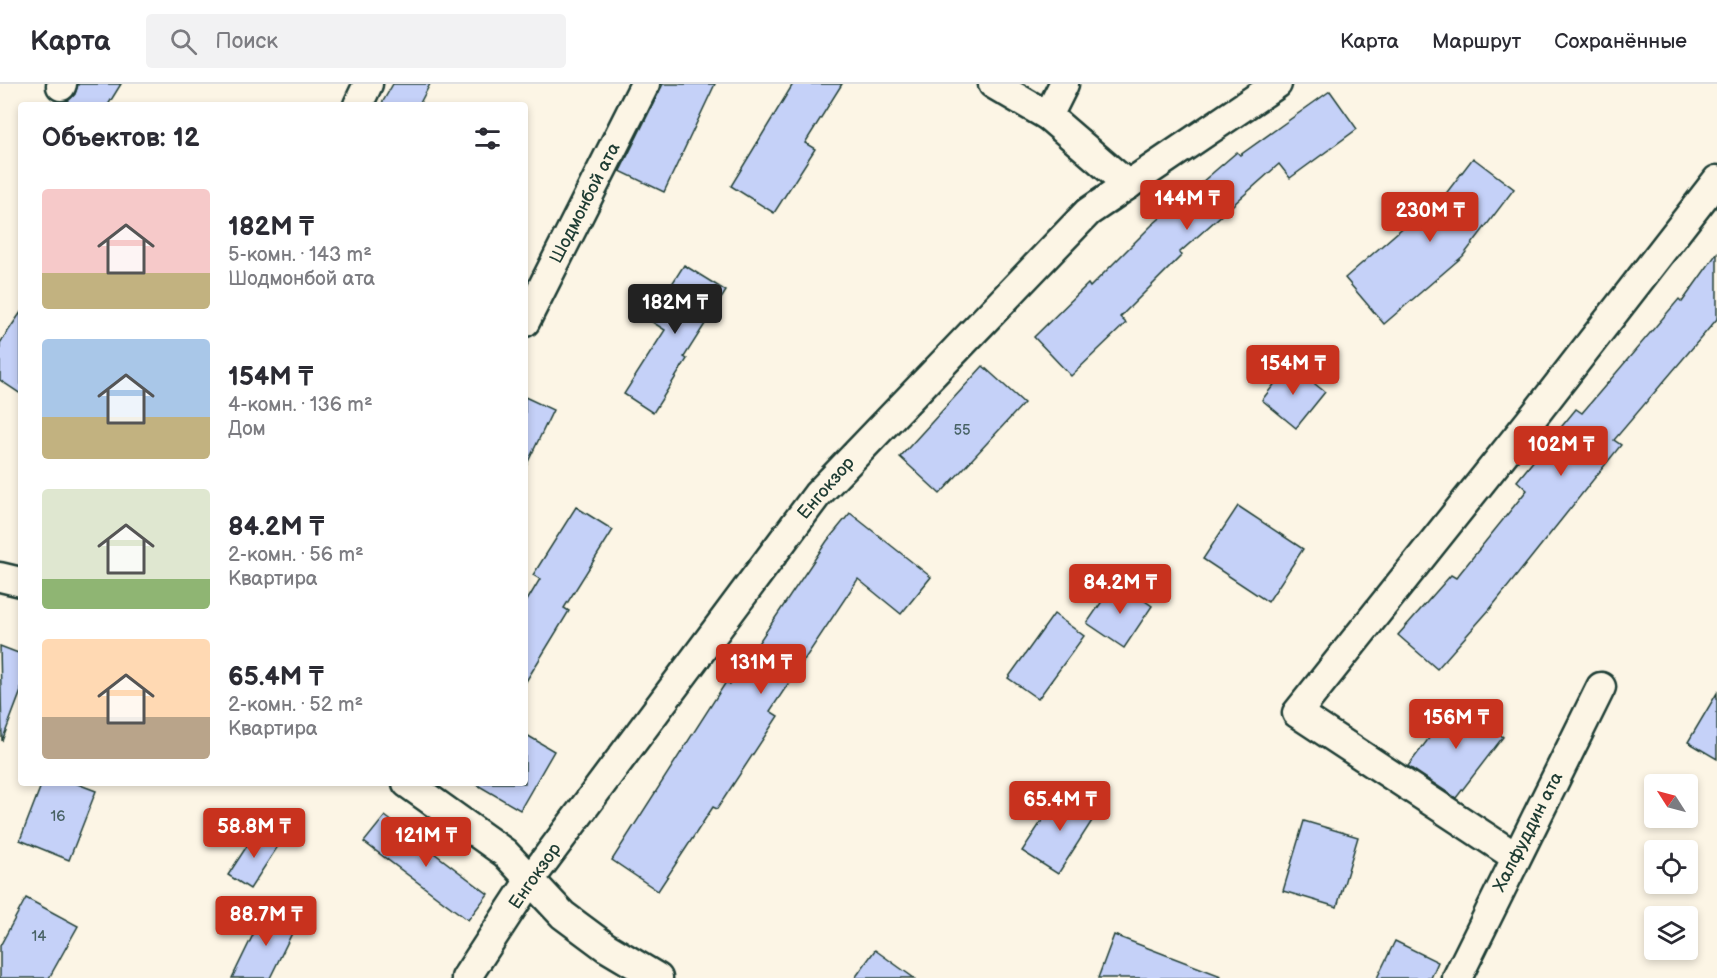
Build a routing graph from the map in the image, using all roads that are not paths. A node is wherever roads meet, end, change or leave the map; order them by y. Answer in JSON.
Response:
{"nodes":[{"id":1,"x":368,"y":84,"type":"edge"},
{"id":2,"x":645,"y":84,"type":"edge"},
{"id":3,"x":993,"y":84,"type":"edge"},
{"id":4,"x":1064,"y":84,"type":"edge"},
{"id":5,"x":1277,"y":84,"type":"edge"},
{"id":6,"x":359,"y":102,"type":"edge"},
{"id":7,"x":1048,"y":116,"type":"junction"},
{"id":8,"x":1717,"y":180,"type":"edge"},
{"id":9,"x":1128,"y":185,"type":"junction"},
{"id":10,"x":528,"y":316,"type":"edge"},
{"id":11,"x":0,"y":577,"type":"edge"},
{"id":12,"x":18,"y":581,"type":"edge"},
{"id":13,"x":1601,"y":687,"type":"dead end"},
{"id":14,"x":411,"y":786,"type":"edge"},
{"id":15,"x":1516,"y":857,"type":"junction"},
{"id":16,"x":530,"y":880,"type":"junction"},
{"id":17,"x":466,"y":978,"type":"edge"},
{"id":18,"x":658,"y":978,"type":"edge"},
{"id":19,"x":1457,"y":978,"type":"edge"}],
"edges":[{"from":1,"to":6,"type":"street"},
{"from":2,"to":10,"type":"street","name":"Шодмонбой ата"},
{"from":3,"to":7,"type":"street"},
{"from":4,"to":7,"type":"street"},
{"from":5,"to":9,"type":"street","name":"Енгокзор"},
{"from":7,"to":9,"type":"street"},
{"from":8,"to":15,"type":"street"},
{"from":9,"to":16,"type":"street","name":"Енгокзор"},
{"from":11,"to":12,"type":"street"},
{"from":13,"to":15,"type":"street","name":"Халфуддин ата"},
{"from":14,"to":16,"type":"street"},
{"from":15,"to":19,"type":"street","name":"Халфуддин ата"},
{"from":16,"to":17,"type":"street","name":"Енгокзор"},
{"from":16,"to":18,"type":"street"}]}
